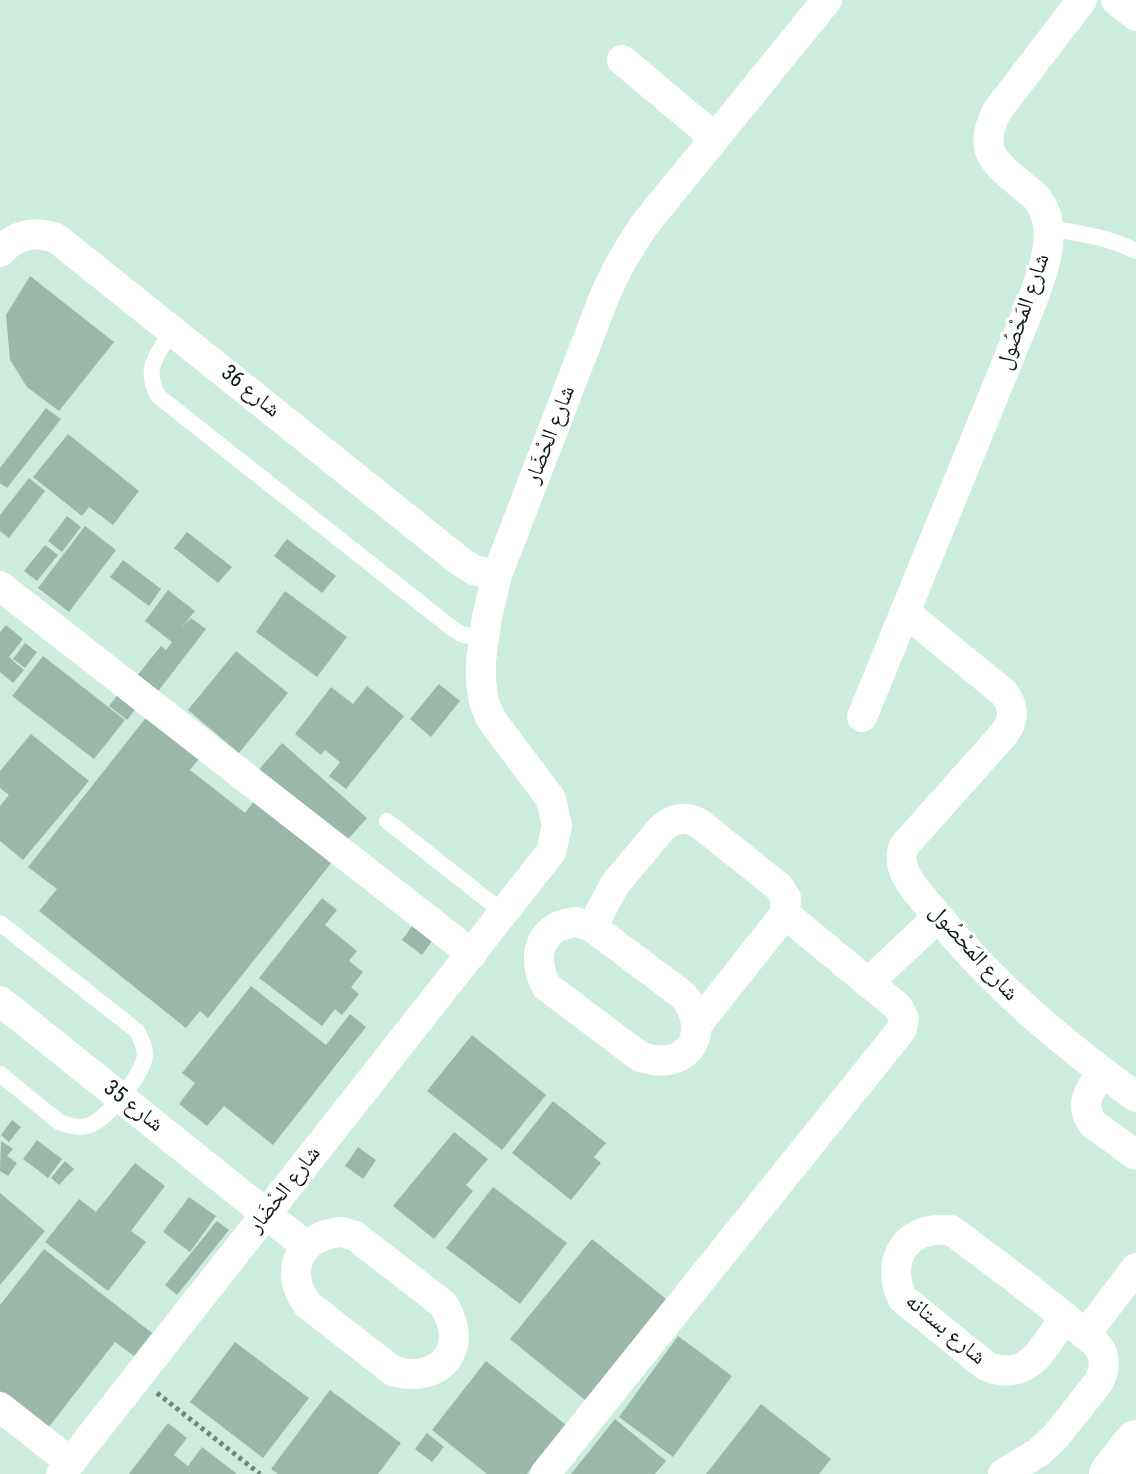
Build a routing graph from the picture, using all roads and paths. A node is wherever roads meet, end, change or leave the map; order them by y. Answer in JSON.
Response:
{"nodes":[{"id":1,"x":827,"y":0,"type":"edge"},
{"id":2,"x":1082,"y":0,"type":"edge"},
{"id":3,"x":1116,"y":0,"type":"edge"},
{"id":4,"x":1136,"y":16,"type":"edge"},
{"id":5,"x":622,"y":60,"type":"dead end"},
{"id":6,"x":715,"y":138,"type":"junction"},
{"id":7,"x":1047,"y":228,"type":"junction"},
{"id":8,"x":1136,"y":251,"type":"edge"},
{"id":9,"x":0,"y":252,"type":"edge"},
{"id":10,"x":173,"y":330,"type":"junction"},
{"id":11,"x":497,"y":575,"type":"junction"},
{"id":12,"x":0,"y":586,"type":"edge"},
{"id":13,"x":905,"y":612,"type":"junction"},
{"id":14,"x":484,"y":637,"type":"junction"},
{"id":15,"x":862,"y":717,"type":"dead end"},
{"id":16,"x":387,"y":821,"type":"dead end"},
{"id":17,"x":507,"y":910,"type":"junction"},
{"id":18,"x":785,"y":914,"type":"junction"},
{"id":19,"x":938,"y":917,"type":"junction"},
{"id":20,"x":0,"y":923,"type":"edge"},
{"id":21,"x":592,"y":927,"type":"junction"},
{"id":22,"x":547,"y":936,"type":"junction"},
{"id":23,"x":472,"y":954,"type":"junction"},
{"id":24,"x":868,"y":983,"type":"junction"},
{"id":25,"x":0,"y":1001,"type":"edge"},
{"id":26,"x":697,"y":1025,"type":"junction"},
{"id":27,"x":1102,"y":1072,"type":"junction"},
{"id":28,"x":0,"y":1074,"type":"edge"},
{"id":29,"x":121,"y":1097,"type":"junction"},
{"id":30,"x":1136,"y":1097,"type":"edge"},
{"id":31,"x":1136,"y":1155,"type":"edge"},
{"id":32,"x":267,"y":1213,"type":"junction"},
{"id":33,"x":306,"y":1246,"type":"junction"},
{"id":34,"x":1136,"y":1268,"type":"edge"},
{"id":35,"x":1075,"y":1326,"type":"junction"},
{"id":36,"x":137,"y":1378,"type":"junction"},
{"id":37,"x":0,"y":1407,"type":"edge"},
{"id":38,"x":1136,"y":1442,"type":"edge"},
{"id":39,"x":66,"y":1468,"type":"edge"},
{"id":40,"x":260,"y":1474,"type":"edge"},
{"id":41,"x":545,"y":1474,"type":"edge"},
{"id":42,"x":1003,"y":1474,"type":"edge"},
{"id":43,"x":1111,"y":1474,"type":"edge"}],
"edges":[{"from":1,"to":6,"type":"street","name":"شارع الحْضَار"},
{"from":2,"to":7,"type":"street","name":"شارع المَحْصُول"},
{"from":3,"to":4,"type":"street"},
{"from":5,"to":6,"type":"street"},
{"from":6,"to":11,"type":"street","name":"شارع الحْضَار"},
{"from":7,"to":8,"type":"lane"},
{"from":7,"to":13,"type":"street","name":"شارع المَحْصُول"},
{"from":9,"to":10,"type":"street","name":"شارع 36"},
{"from":10,"to":11,"type":"street","name":"شارع 36"},
{"from":10,"to":14,"type":"lane"},
{"from":11,"to":14,"type":"street","name":"شارع الحْضَار"},
{"from":12,"to":23,"type":"street"},
{"from":13,"to":15,"type":"street","name":"شارع المَحْصُول"},
{"from":13,"to":19,"type":"street","name":"شارع المَحْصُول"},
{"from":14,"to":17,"type":"street","name":"شارع الحْضَار"},
{"from":16,"to":17,"type":"lane"},
{"from":17,"to":22,"type":"street"},
{"from":17,"to":23,"type":"street","name":"شارع الحْضَار"},
{"from":18,"to":21,"type":"street"},
{"from":18,"to":24,"type":"street"},
{"from":18,"to":26,"type":"street"},
{"from":19,"to":24,"type":"street"},
{"from":19,"to":27,"type":"street","name":"شارع المَحْصُول"},
{"from":20,"to":29,"type":"lane"},
{"from":21,"to":22,"type":"street"},
{"from":21,"to":26,"type":"street"},
{"from":22,"to":26,"type":"street"},
{"from":23,"to":32,"type":"street","name":"شارع الحْضَار"},
{"from":24,"to":41,"type":"street"},
{"from":25,"to":29,"type":"street","name":"شارع 35"},
{"from":27,"to":30,"type":"street","name":"شارع المَحْصُول"},
{"from":27,"to":31,"type":"street"},
{"from":28,"to":29,"type":"lane"},
{"from":29,"to":32,"type":"street","name":"شارع 35"},
{"from":32,"to":33,"type":"street","name":"شارع 35"},
{"from":32,"to":36,"type":"street","name":"شارع الحْضَار"},
{"from":33,"to":33,"type":"street"},
{"from":34,"to":35,"type":"street"},
{"from":35,"to":35,"type":"street","name":"شارع بستانه"},
{"from":35,"to":42,"type":"street","name":"شارع بستانه"},
{"from":36,"to":39,"type":"street","name":"شارع الحْضَار"},
{"from":36,"to":40,"type":"path"},
{"from":37,"to":39,"type":"street"},
{"from":38,"to":43,"type":"street"}]}
